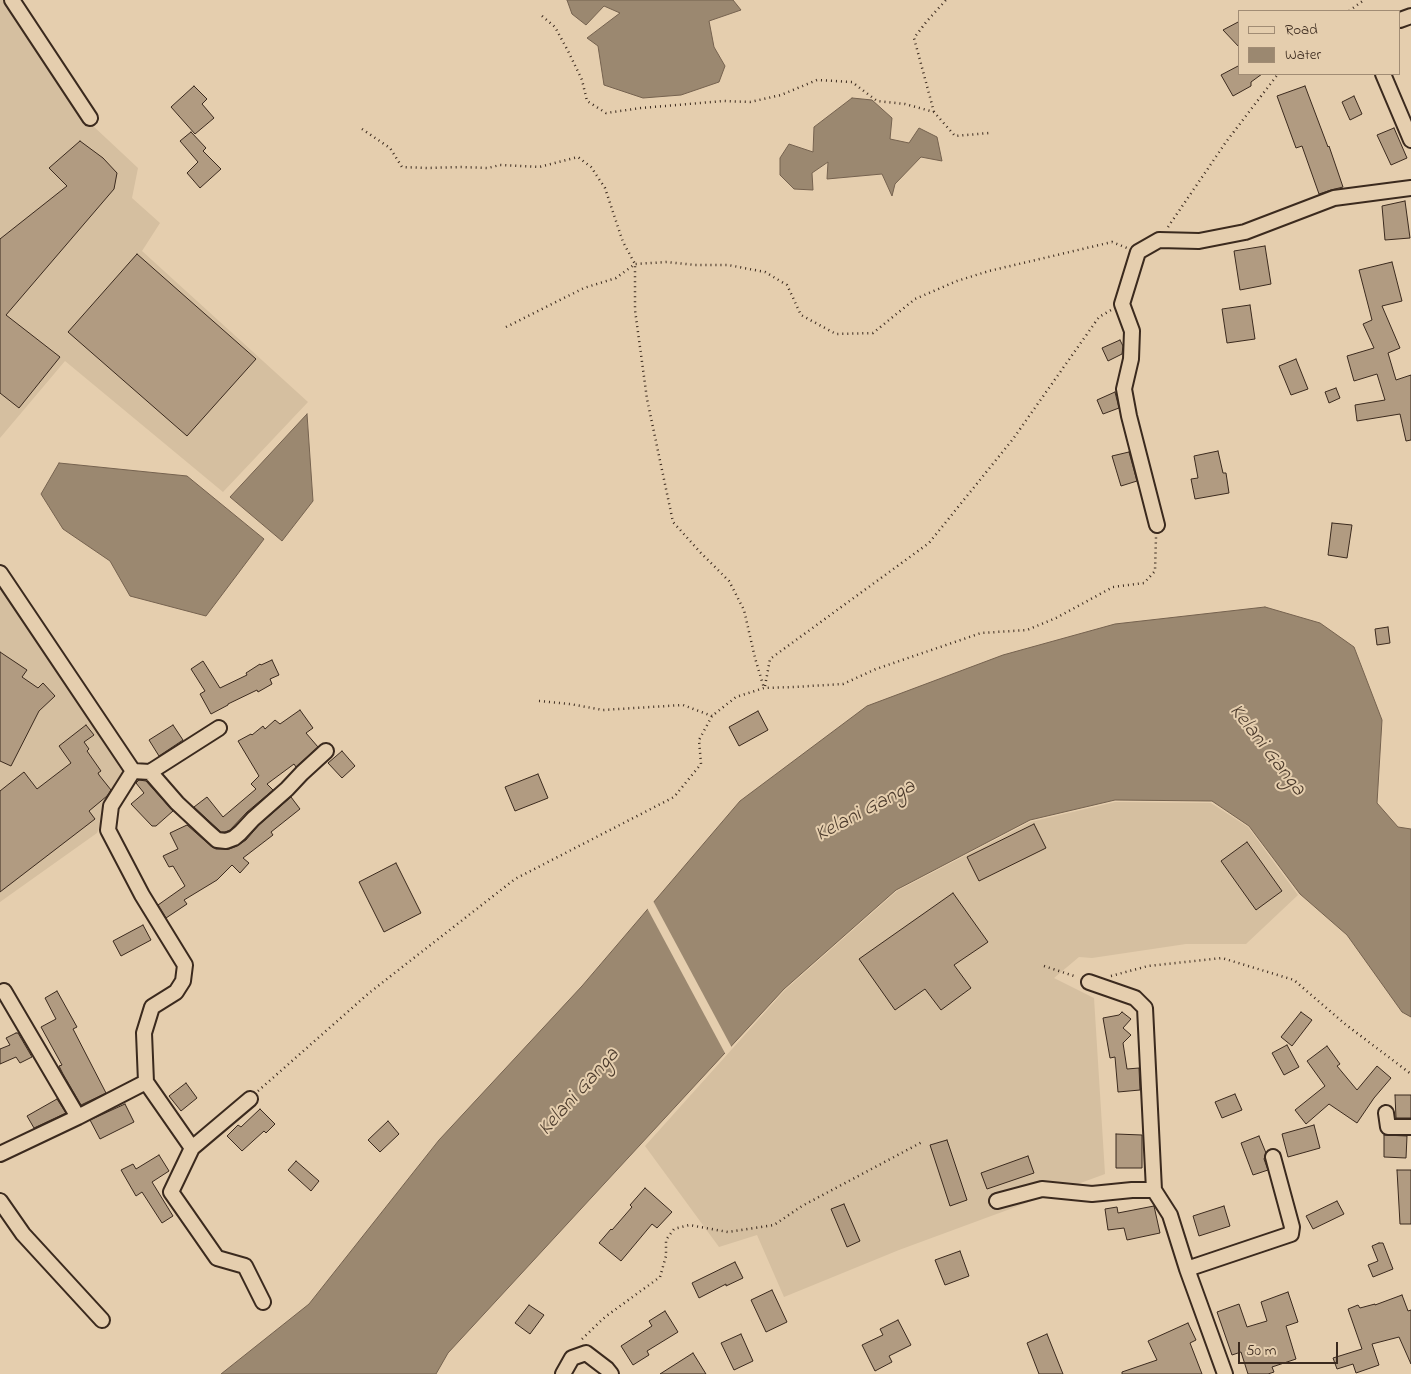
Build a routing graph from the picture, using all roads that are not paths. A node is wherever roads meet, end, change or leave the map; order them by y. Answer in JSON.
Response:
{"nodes":[{"id":1,"x":12,"y":0,"type":"edge"},
{"id":2,"x":1383,"y":75,"type":"edge"},
{"id":3,"x":90,"y":118,"type":"dead end"},
{"id":4,"x":1411,"y":140,"type":"edge"},
{"id":5,"x":1411,"y":188,"type":"edge"},
{"id":6,"x":1157,"y":526,"type":"road end"},
{"id":7,"x":0,"y":574,"type":"edge"},
{"id":8,"x":219,"y":728,"type":"dead end"},
{"id":9,"x":326,"y":751,"type":"dead end"},
{"id":10,"x":134,"y":771,"type":"junction"},
{"id":11,"x":150,"y":772,"type":"junction"},
{"id":12,"x":1089,"y":982,"type":"road end"},
{"id":13,"x":4,"y":990,"type":"dead end"},
{"id":14,"x":146,"y":1082,"type":"junction"},
{"id":15,"x":250,"y":1099,"type":"road end"},
{"id":16,"x":1386,"y":1113,"type":"dead end"},
{"id":17,"x":78,"y":1117,"type":"junction"},
{"id":18,"x":1411,"y":1127,"type":"edge"},
{"id":19,"x":192,"y":1148,"type":"junction"},
{"id":20,"x":0,"y":1154,"type":"edge"},
{"id":21,"x":1273,"y":1157,"type":"dead end"},
{"id":22,"x":1154,"y":1190,"type":"junction"},
{"id":23,"x":0,"y":1201,"type":"edge"},
{"id":24,"x":998,"y":1201,"type":"dead end"},
{"id":25,"x":1187,"y":1269,"type":"junction"},
{"id":26,"x":263,"y":1302,"type":"dead end"},
{"id":27,"x":102,"y":1320,"type":"dead end"},
{"id":28,"x":563,"y":1374,"type":"edge"},
{"id":29,"x":611,"y":1374,"type":"edge"},
{"id":30,"x":1226,"y":1374,"type":"edge"}],
"edges":[{"from":1,"to":3,"type":"street"},
{"from":2,"to":4,"type":"street"},
{"from":5,"to":6,"type":"street"},
{"from":7,"to":10,"type":"street"},
{"from":8,"to":11,"type":"street"},
{"from":9,"to":11,"type":"street"},
{"from":10,"to":11,"type":"street"},
{"from":10,"to":14,"type":"street"},
{"from":12,"to":22,"type":"street"},
{"from":13,"to":17,"type":"street"},
{"from":14,"to":17,"type":"street"},
{"from":14,"to":19,"type":"street"},
{"from":15,"to":19,"type":"street"},
{"from":16,"to":18,"type":"street"},
{"from":17,"to":20,"type":"street"},
{"from":19,"to":26,"type":"street"},
{"from":21,"to":25,"type":"street"},
{"from":22,"to":24,"type":"street"},
{"from":22,"to":25,"type":"street"},
{"from":23,"to":27,"type":"street"},
{"from":25,"to":30,"type":"street"},
{"from":28,"to":29,"type":"street"}]}
